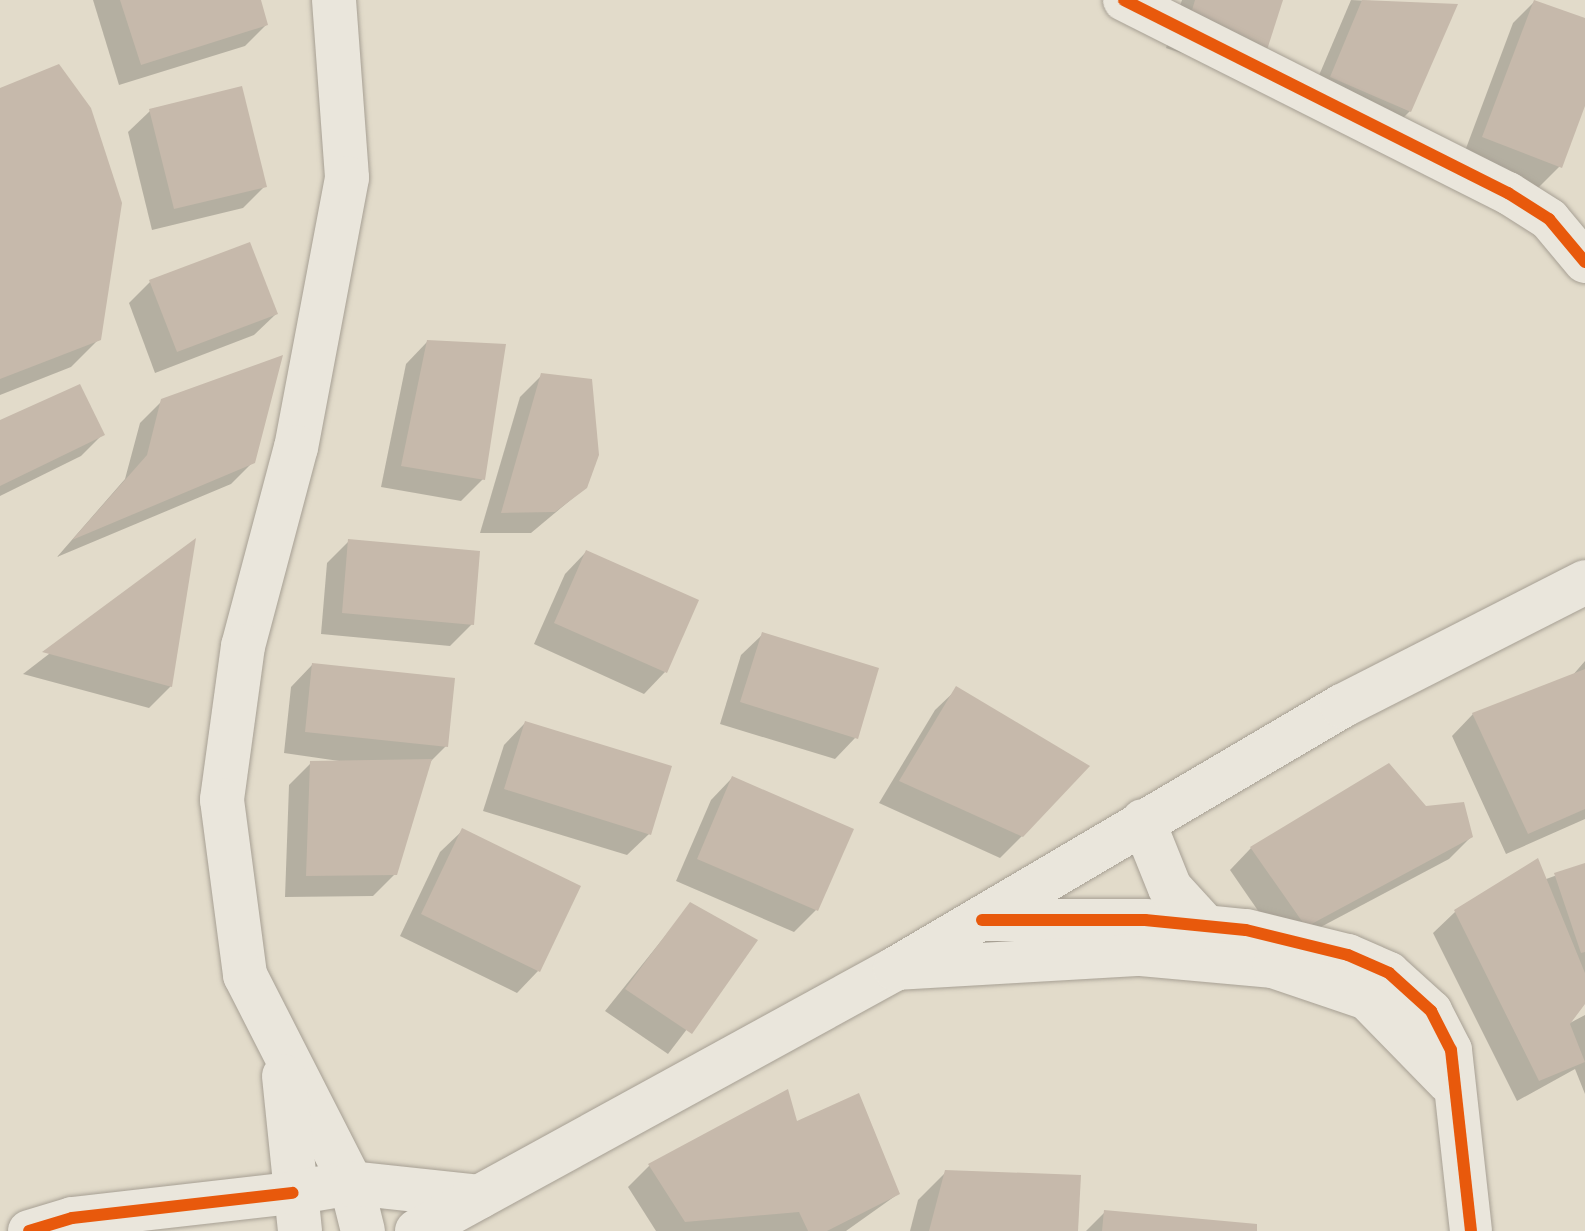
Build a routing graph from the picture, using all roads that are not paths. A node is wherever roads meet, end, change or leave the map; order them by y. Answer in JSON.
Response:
{"nodes":[{"id":1,"x":334,"y":0,"type":"edge"},
{"id":2,"x":1143,"y":4,"type":"edge"},
{"id":3,"x":1585,"y":262,"type":"edge"},
{"id":4,"x":1585,"y":582,"type":"edge"},
{"id":5,"x":1143,"y":821,"type":"junction"},
{"id":6,"x":982,"y":920,"type":"junction"},
{"id":7,"x":1205,"y":926,"type":"junction"},
{"id":8,"x":895,"y":969,"type":"junction"},
{"id":9,"x":283,"y":1062,"type":"junction"},
{"id":10,"x":1458,"y":1094,"type":"junction"},
{"id":11,"x":351,"y":1183,"type":"junction"},
{"id":12,"x":479,"y":1197,"type":"junction"},
{"id":13,"x":157,"y":1207,"type":"junction"},
{"id":14,"x":296,"y":1212,"type":"edge"},
{"id":15,"x":29,"y":1231,"type":"edge"},
{"id":16,"x":221,"y":1231,"type":"edge"},
{"id":17,"x":363,"y":1231,"type":"edge"},
{"id":18,"x":417,"y":1231,"type":"edge"},
{"id":19,"x":1471,"y":1231,"type":"edge"}],
"edges":[{"from":1,"to":9,"type":"main road"},
{"from":2,"to":3,"type":"street"},
{"from":4,"to":5,"type":"main road"},
{"from":5,"to":6,"type":"main road"},
{"from":5,"to":7,"type":"main road"},
{"from":6,"to":7,"type":"street"},
{"from":6,"to":8,"type":"main road"},
{"from":7,"to":10,"type":"street"},
{"from":8,"to":10,"type":"street"},
{"from":8,"to":12,"type":"main road"},
{"from":9,"to":11,"type":"main road"},
{"from":9,"to":14,"type":"main road"},
{"from":10,"to":19,"type":"street"},
{"from":11,"to":12,"type":"main road"},
{"from":11,"to":14,"type":"main road"},
{"from":11,"to":17,"type":"main road"},
{"from":12,"to":18,"type":"main road"},
{"from":13,"to":14,"type":"street"},
{"from":13,"to":15,"type":"street"},
{"from":13,"to":16,"type":"street"}]}
